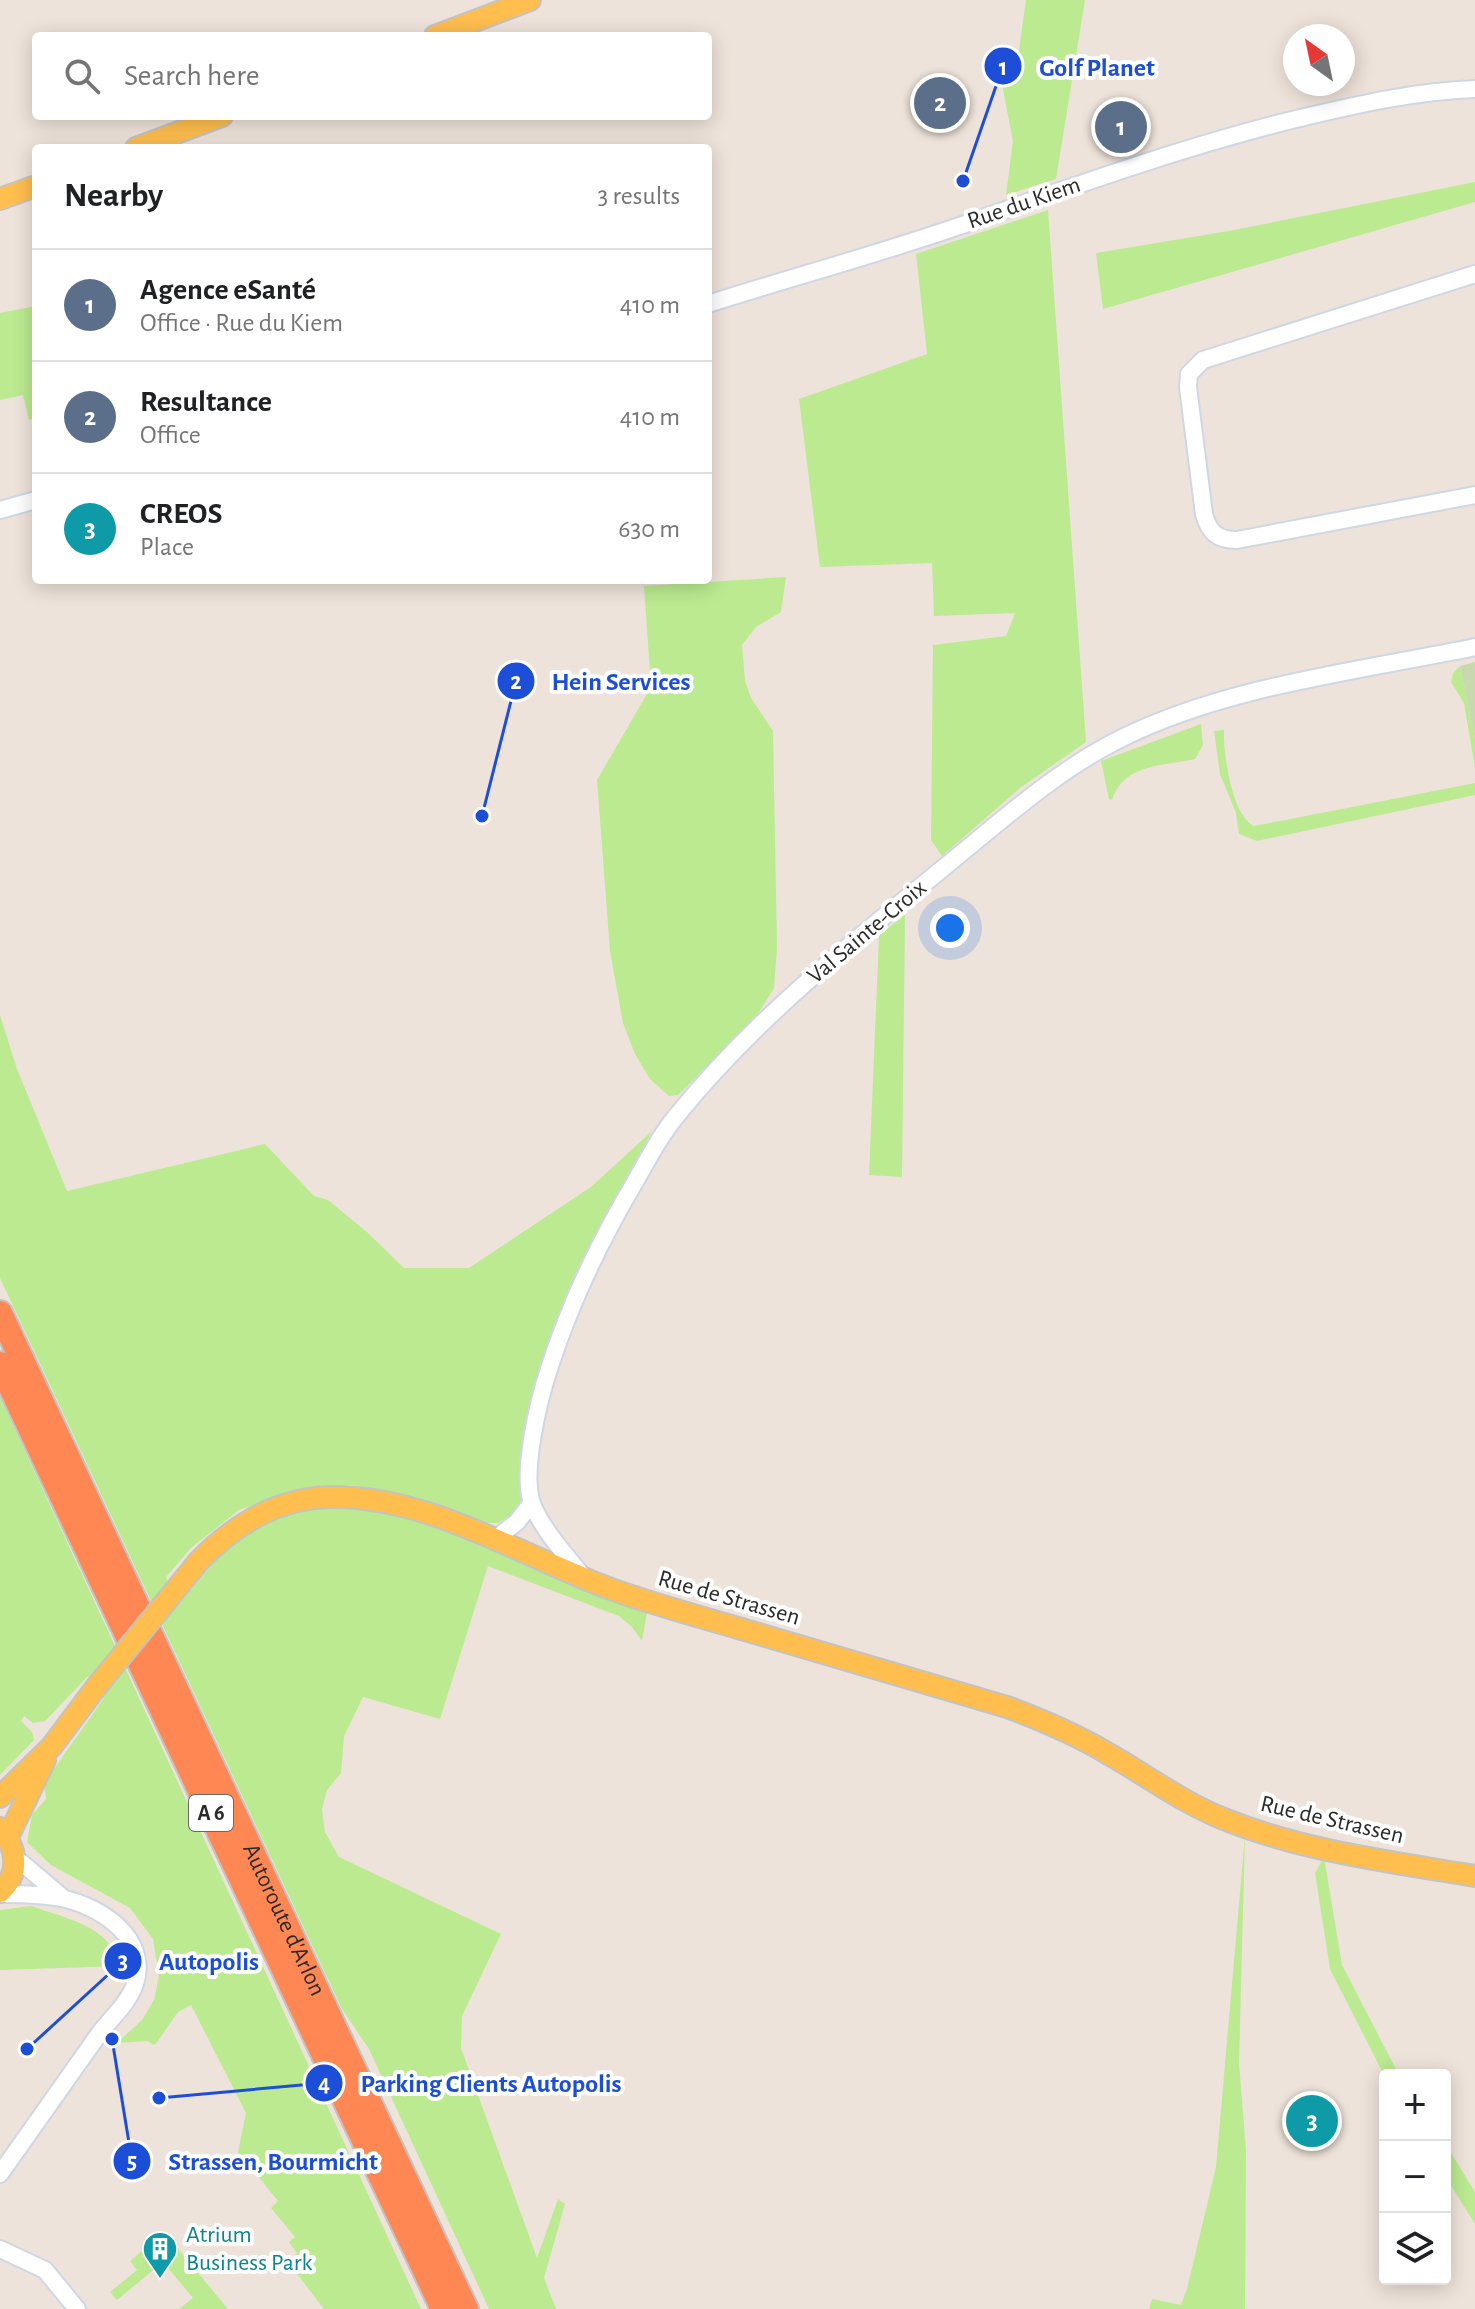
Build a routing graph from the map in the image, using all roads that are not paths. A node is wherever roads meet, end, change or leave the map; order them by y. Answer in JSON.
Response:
{"nodes":[{"id":1,"x":530,"y":0,"type":"edge"},
{"id":2,"x":446,"y":32,"type":"edge"},
{"id":3,"x":1475,"y":89,"type":"edge"},
{"id":4,"x":211,"y":120,"type":"edge"},
{"id":5,"x":147,"y":144,"type":"edge"},
{"id":6,"x":32,"y":187,"type":"edge"},
{"id":7,"x":0,"y":199,"type":"edge"},
{"id":8,"x":1475,"y":274,"type":"edge"},
{"id":9,"x":712,"y":303,"type":"edge"},
{"id":10,"x":1475,"y":495,"type":"edge"},
{"id":11,"x":32,"y":501,"type":"edge"},
{"id":12,"x":0,"y":510,"type":"edge"},
{"id":13,"x":1475,"y":647,"type":"edge"},
{"id":14,"x":0,"y":1313,"type":"edge"},
{"id":15,"x":0,"y":1364,"type":"edge"},
{"id":16,"x":531,"y":1504,"type":"junction"},
{"id":17,"x":494,"y":1540,"type":"junction"},
{"id":18,"x":585,"y":1579,"type":"junction"},
{"id":19,"x":52,"y":1746,"type":"junction"},
{"id":20,"x":0,"y":1797,"type":"edge"},
{"id":21,"x":4,"y":1832,"type":"edge"},
{"id":22,"x":16,"y":1858,"type":"junction"},
{"id":23,"x":1475,"y":1876,"type":"edge"},
{"id":24,"x":0,"y":1893,"type":"edge"},
{"id":25,"x":63,"y":1898,"type":"junction"},
{"id":26,"x":0,"y":2174,"type":"edge"},
{"id":27,"x":0,"y":2249,"type":"edge"},
{"id":28,"x":77,"y":2309,"type":"edge"},
{"id":29,"x":443,"y":2309,"type":"edge"},
{"id":30,"x":466,"y":2309,"type":"edge"}],
"edges":[{"from":1,"to":2,"type":"main road"},
{"from":3,"to":9,"type":"street","name":"Rue du Kiem"},
{"from":4,"to":5,"type":"main road"},
{"from":6,"to":7,"type":"main road"},
{"from":8,"to":10,"type":"street"},
{"from":11,"to":12,"type":"street"},
{"from":13,"to":16,"type":"street","name":"Val Sainte-Croix"},
{"from":14,"to":30,"type":"highway","name":"Autoroute d'Arlon","number":"A 6"},
{"from":15,"to":29,"type":"highway","name":"Autoroute d'Arlon","number":"A 6"},
{"from":16,"to":17,"type":"street"},
{"from":16,"to":18,"type":"street"},
{"from":17,"to":18,"type":"main road","name":"Rue de Strassen"},
{"from":17,"to":19,"type":"main road","name":"Rue de Strassen","bridge":true},
{"from":18,"to":23,"type":"main road","name":"Rue de Strassen"},
{"from":19,"to":20,"type":"main road","name":"Rue de Strassen"},
{"from":19,"to":21,"type":"main road","name":"Rue de Strassen"},
{"from":21,"to":22,"type":"main road"},
{"from":22,"to":24,"type":"main road"},
{"from":22,"to":25,"type":"street"},
{"from":24,"to":25,"type":"street"},
{"from":25,"to":26,"type":"street"},
{"from":27,"to":28,"type":"street"}]}
